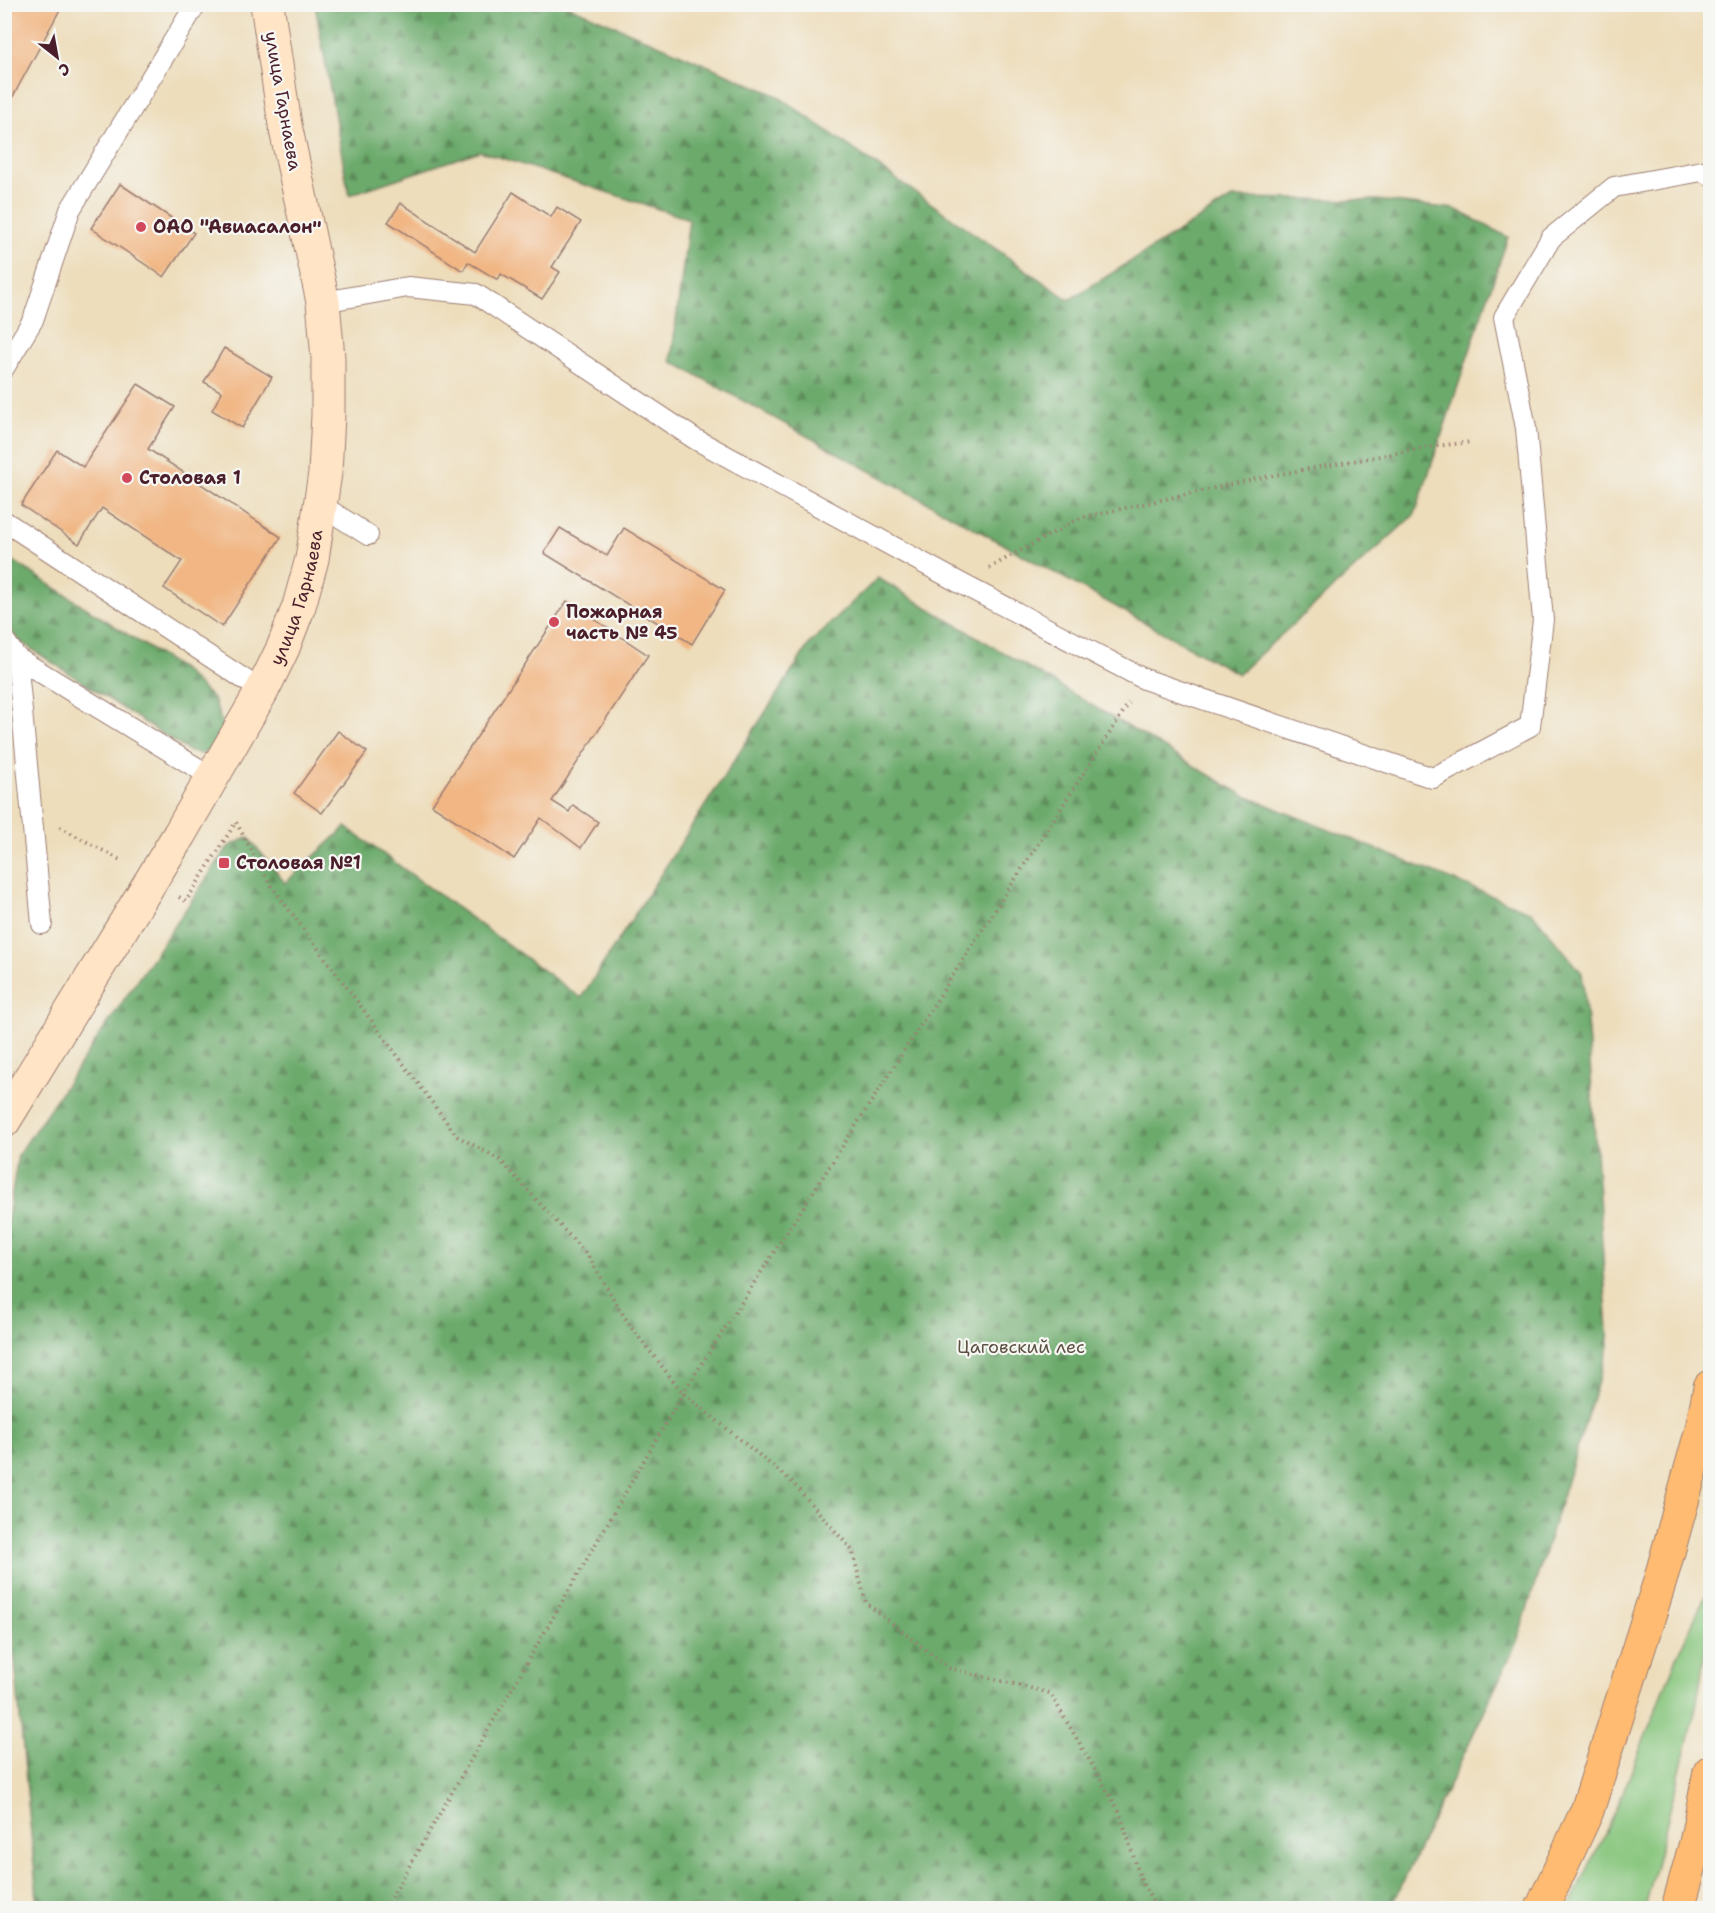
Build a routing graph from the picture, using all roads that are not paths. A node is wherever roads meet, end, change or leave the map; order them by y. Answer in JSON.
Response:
{"nodes":[{"id":1,"x":196,"y":4,"type":"edge"},
{"id":2,"x":267,"y":4,"type":"edge"},
{"id":3,"x":1710,"y":175,"type":"edge"},
{"id":4,"x":322,"y":302,"type":"junction"},
{"id":5,"x":4,"y":368,"type":"edge"},
{"id":6,"x":321,"y":505,"type":"junction"},
{"id":7,"x":4,"y":521,"type":"edge"},
{"id":8,"x":368,"y":535,"type":"dead end"},
{"id":9,"x":4,"y":640,"type":"edge"},
{"id":10,"x":17,"y":658,"type":"junction"},
{"id":11,"x":262,"y":691,"type":"junction"},
{"id":12,"x":212,"y":777,"type":"junction"},
{"id":13,"x":42,"y":924,"type":"dead end"},
{"id":14,"x":4,"y":1121,"type":"edge"},
{"id":15,"x":1710,"y":1387,"type":"edge"},
{"id":16,"x":1710,"y":1772,"type":"edge"},
{"id":17,"x":1542,"y":1908,"type":"edge"},
{"id":18,"x":1678,"y":1908,"type":"edge"}],
"edges":[{"from":1,"to":5,"type":"lane"},
{"from":2,"to":4,"type":"street","name":"улица Гарнаева"},
{"from":3,"to":4,"type":"lane"},
{"from":4,"to":6,"type":"street","name":"улица Гарнаева"},
{"from":6,"to":8,"type":"lane"},
{"from":6,"to":11,"type":"street","name":"улица Гарнаева"},
{"from":7,"to":11,"type":"lane"},
{"from":9,"to":10,"type":"lane"},
{"from":10,"to":12,"type":"lane"},
{"from":10,"to":13,"type":"lane"},
{"from":11,"to":12,"type":"street","name":"улица Гарнаева"},
{"from":12,"to":14,"type":"street","name":"улица Гарнаева"},
{"from":15,"to":17,"type":"main road"},
{"from":16,"to":18,"type":"main road"}]}
